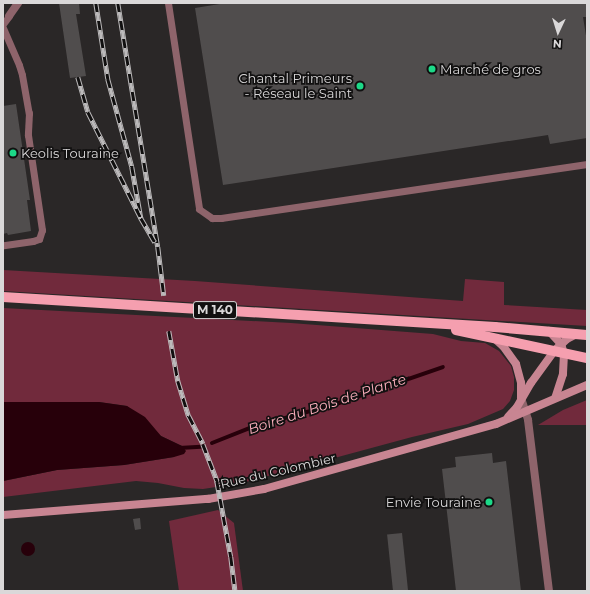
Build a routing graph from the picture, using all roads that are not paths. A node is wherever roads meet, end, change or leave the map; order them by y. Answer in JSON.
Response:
{"nodes":[{"id":1,"x":18,"y":3,"type":"edge"},
{"id":2,"x":168,"y":3,"type":"edge"},
{"id":3,"x":9,"y":16,"type":"joint"},
{"id":4,"x":3,"y":24,"type":"edge"},
{"id":5,"x":3,"y":28,"type":"edge"},
{"id":6,"x":587,"y":164,"type":"edge"},
{"id":7,"x":3,"y":246,"type":"edge"},
{"id":8,"x":3,"y":297,"type":"edge"},
{"id":9,"x":427,"y":324,"type":"junction"},
{"id":10,"x":549,"y":332,"type":"junction"},
{"id":11,"x":582,"y":334,"type":"edge"},
{"id":12,"x":494,"y":338,"type":"junction"},
{"id":13,"x":560,"y":350,"type":"junction"},
{"id":14,"x":587,"y":358,"type":"edge"},
{"id":15,"x":587,"y":385,"type":"edge"},
{"id":16,"x":521,"y":398,"type":"junction"},
{"id":17,"x":555,"y":398,"type":"junction"},
{"id":18,"x":527,"y":412,"type":"junction"},
{"id":19,"x":504,"y":420,"type":"junction"},
{"id":20,"x":3,"y":515,"type":"edge"},
{"id":21,"x":549,"y":591,"type":"edge"}],
"edges":[{"from":1,"to":3,"type":"street"},
{"from":2,"to":6,"type":"lane"},
{"from":3,"to":4,"type":"lane"},
{"from":5,"to":7,"type":"lane"},
{"from":8,"to":9,"type":"main road","number":"M 140"},
{"from":9,"to":10,"type":"main road","number":"M 140"},
{"from":9,"to":12,"type":"main road","number":"M 140"},
{"from":10,"to":11,"type":"main road","number":"M 140"},
{"from":10,"to":13,"type":"main road"},
{"from":11,"to":13,"type":"main road","name":"Rue du Colombier"},
{"from":12,"to":13,"type":"main road","number":"M 140"},
{"from":12,"to":16,"type":"main road"},
{"from":13,"to":14,"type":"main road","number":"M 140"},
{"from":13,"to":16,"type":"main road","name":"Rue du Colombier"},
{"from":13,"to":17,"type":"main road"},
{"from":15,"to":17,"type":"main road","name":"Rue du Colombier"},
{"from":16,"to":18,"type":"street"},
{"from":16,"to":19,"type":"main road","name":"Rue du Colombier"},
{"from":17,"to":18,"type":"main road","name":"Rue du Colombier"},
{"from":18,"to":19,"type":"main road","name":"Rue du Colombier"},
{"from":18,"to":21,"type":"street"},
{"from":19,"to":20,"type":"main road","name":"Rue du Colombier"}]}
